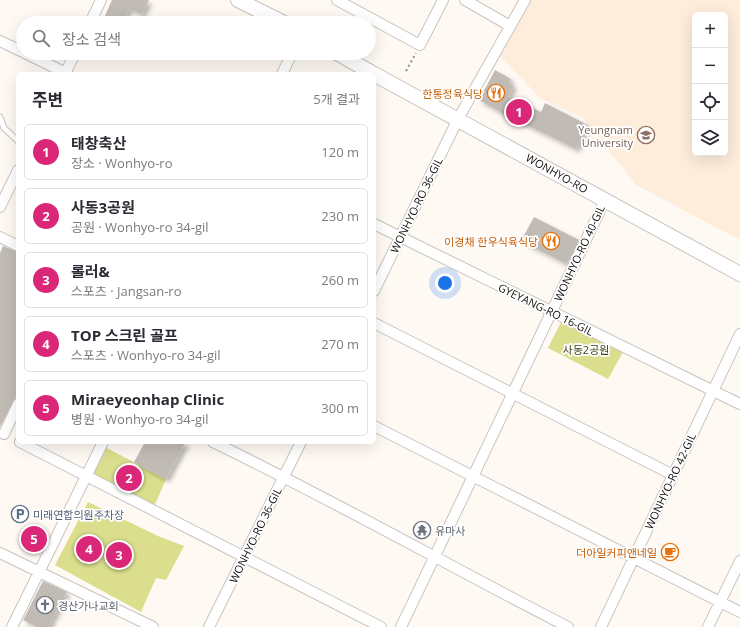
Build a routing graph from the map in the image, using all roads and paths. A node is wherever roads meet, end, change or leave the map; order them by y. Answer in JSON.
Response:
{"nodes":[{"id":1,"x":101,"y":0,"type":"edge"},
{"id":2,"x":238,"y":0,"type":"edge"},
{"id":3,"x":337,"y":0,"type":"edge"},
{"id":4,"x":443,"y":0,"type":"edge"},
{"id":5,"x":465,"y":0,"type":"edge"},
{"id":6,"x":525,"y":0,"type":"edge"},
{"id":7,"x":93,"y":16,"type":"edge"},
{"id":8,"x":270,"y":16,"type":"edge"},
{"id":9,"x":367,"y":16,"type":"edge"},
{"id":10,"x":376,"y":21,"type":"edge"},
{"id":11,"x":510,"y":26,"type":"junction"},
{"id":12,"x":0,"y":41,"type":"edge"},
{"id":13,"x":420,"y":45,"type":"junction"},
{"id":14,"x":16,"y":48,"type":"edge"},
{"id":15,"x":39,"y":60,"type":"edge"},
{"id":16,"x":72,"y":60,"type":"edge"},
{"id":17,"x":289,"y":60,"type":"edge"},
{"id":18,"x":349,"y":60,"type":"edge"},
{"id":19,"x":406,"y":71,"type":"dead end"},
{"id":20,"x":62,"y":72,"type":"edge"},
{"id":21,"x":67,"y":72,"type":"edge"},
{"id":22,"x":283,"y":72,"type":"edge"},
{"id":23,"x":370,"y":72,"type":"edge"},
{"id":24,"x":376,"y":75,"type":"edge"},
{"id":25,"x":0,"y":117,"type":"edge"},
{"id":26,"x":458,"y":119,"type":"junction"},
{"id":27,"x":16,"y":139,"type":"edge"},
{"id":28,"x":16,"y":174,"type":"edge"},
{"id":29,"x":605,"y":200,"type":"junction"},
{"id":30,"x":0,"y":208,"type":"edge"},
{"id":31,"x":376,"y":225,"type":"edge"},
{"id":32,"x":0,"y":237,"type":"edge"},
{"id":33,"x":400,"y":237,"type":"junction"},
{"id":34,"x":16,"y":245,"type":"edge"},
{"id":35,"x":740,"y":274,"type":"edge"},
{"id":36,"x":376,"y":287,"type":"edge"},
{"id":37,"x":551,"y":312,"type":"junction"},
{"id":38,"x":376,"y":324,"type":"edge"},
{"id":39,"x":740,"y":334,"type":"edge"},
{"id":40,"x":713,"y":391,"type":"junction"},
{"id":41,"x":512,"y":393,"type":"junction"},
{"id":42,"x":740,"y":404,"type":"edge"},
{"id":43,"x":16,"y":408,"type":"edge"},
{"id":44,"x":376,"y":427,"type":"edge"},
{"id":45,"x":2,"y":433,"type":"edge"},
{"id":46,"x":16,"y":440,"type":"edge"},
{"id":47,"x":23,"y":444,"type":"edge"},
{"id":48,"x":102,"y":444,"type":"edge"},
{"id":49,"x":217,"y":444,"type":"edge"},
{"id":50,"x":300,"y":444,"type":"edge"},
{"id":51,"x":673,"y":475,"type":"junction"},
{"id":52,"x":86,"y":476,"type":"junction"},
{"id":53,"x":284,"y":477,"type":"junction"},
{"id":54,"x":473,"y":477,"type":"junction"},
{"id":55,"x":0,"y":553,"type":"edge"},
{"id":56,"x":245,"y":557,"type":"junction"},
{"id":57,"x":434,"y":558,"type":"junction"},
{"id":58,"x":633,"y":558,"type":"junction"},
{"id":59,"x":740,"y":561,"type":"edge"},
{"id":60,"x":39,"y":571,"type":"junction"},
{"id":61,"x":720,"y":602,"type":"junction"},
{"id":62,"x":740,"y":612,"type":"edge"},
{"id":63,"x":12,"y":627,"type":"edge"},
{"id":64,"x":153,"y":627,"type":"edge"},
{"id":65,"x":208,"y":627,"type":"edge"},
{"id":66,"x":381,"y":627,"type":"edge"},
{"id":67,"x":401,"y":627,"type":"edge"},
{"id":68,"x":568,"y":627,"type":"edge"},
{"id":69,"x":601,"y":627,"type":"edge"},
{"id":70,"x":708,"y":627,"type":"edge"}],
"edges":[{"from":1,"to":7,"type":"street"},
{"from":2,"to":8,"type":"main road"},
{"from":3,"to":9,"type":"street"},
{"from":4,"to":13,"type":"street"},
{"from":5,"to":11,"type":"street"},
{"from":6,"to":11,"type":"street","name":"WONHYO-RO 36-GIL"},
{"from":10,"to":13,"type":"street"},
{"from":11,"to":26,"type":"street","name":"WONHYO-RO 36-GIL"},
{"from":12,"to":14,"type":"street"},
{"from":13,"to":19,"type":"path"},
{"from":15,"to":20,"type":"street"},
{"from":16,"to":21,"type":"street"},
{"from":17,"to":22,"type":"street"},
{"from":18,"to":23,"type":"main road","name":"WONHYO-RO"},
{"from":24,"to":26,"type":"main road","name":"WONHYO-RO"},
{"from":25,"to":27,"type":"lane"},
{"from":26,"to":29,"type":"main road","name":"WONHYO-RO"},
{"from":26,"to":33,"type":"street","name":"WONHYO-RO 36-GIL"},
{"from":28,"to":30,"type":"street"},
{"from":29,"to":35,"type":"main road","name":"WONHYO-RO"},
{"from":29,"to":37,"type":"street","name":"WONHYO-RO 40-GIL"},
{"from":31,"to":33,"type":"street","name":"GYEYANG-RO 16-GIL"},
{"from":32,"to":34,"type":"street"},
{"from":33,"to":36,"type":"street","name":"WONHYO-RO 36-GIL"},
{"from":33,"to":37,"type":"street","name":"GYEYANG-RO 16-GIL"},
{"from":37,"to":40,"type":"street","name":"GYEYANG-RO 16-GIL"},
{"from":37,"to":41,"type":"street","name":"WONHYO-RO 40-GIL"},
{"from":38,"to":41,"type":"street"},
{"from":39,"to":40,"type":"street","name":"WONHYO-RO 42-GIL"},
{"from":40,"to":42,"type":"street","name":"GYEYANG-RO 16-GIL"},
{"from":40,"to":51,"type":"street","name":"WONHYO-RO 42-GIL"},
{"from":41,"to":51,"type":"street"},
{"from":41,"to":54,"type":"street","name":"WONHYO-RO 40-GIL"},
{"from":43,"to":45,"type":"street"},
{"from":44,"to":54,"type":"street"},
{"from":45,"to":46,"type":"street"},
{"from":47,"to":52,"type":"street"},
{"from":48,"to":52,"type":"street"},
{"from":49,"to":53,"type":"street"},
{"from":50,"to":53,"type":"street","name":"WONHYO-RO 36-GIL"},
{"from":51,"to":58,"type":"street","name":"WONHYO-RO 42-GIL"},
{"from":52,"to":56,"type":"street"},
{"from":52,"to":60,"type":"street"},
{"from":53,"to":56,"type":"street","name":"WONHYO-RO 36-GIL"},
{"from":53,"to":57,"type":"street"},
{"from":54,"to":57,"type":"street","name":"WONHYO-RO 40-GIL"},
{"from":54,"to":58,"type":"street"},
{"from":55,"to":60,"type":"street"},
{"from":56,"to":65,"type":"street","name":"WONHYO-RO 36-GIL"},
{"from":56,"to":66,"type":"street"},
{"from":57,"to":67,"type":"street","name":"WONHYO-RO 40-GIL"},
{"from":57,"to":68,"type":"street"},
{"from":58,"to":61,"type":"street"},
{"from":58,"to":69,"type":"street","name":"WONHYO-RO 42-GIL"},
{"from":59,"to":61,"type":"street"},
{"from":60,"to":63,"type":"street"},
{"from":60,"to":64,"type":"street"},
{"from":61,"to":62,"type":"street"},
{"from":61,"to":70,"type":"street"}]}
